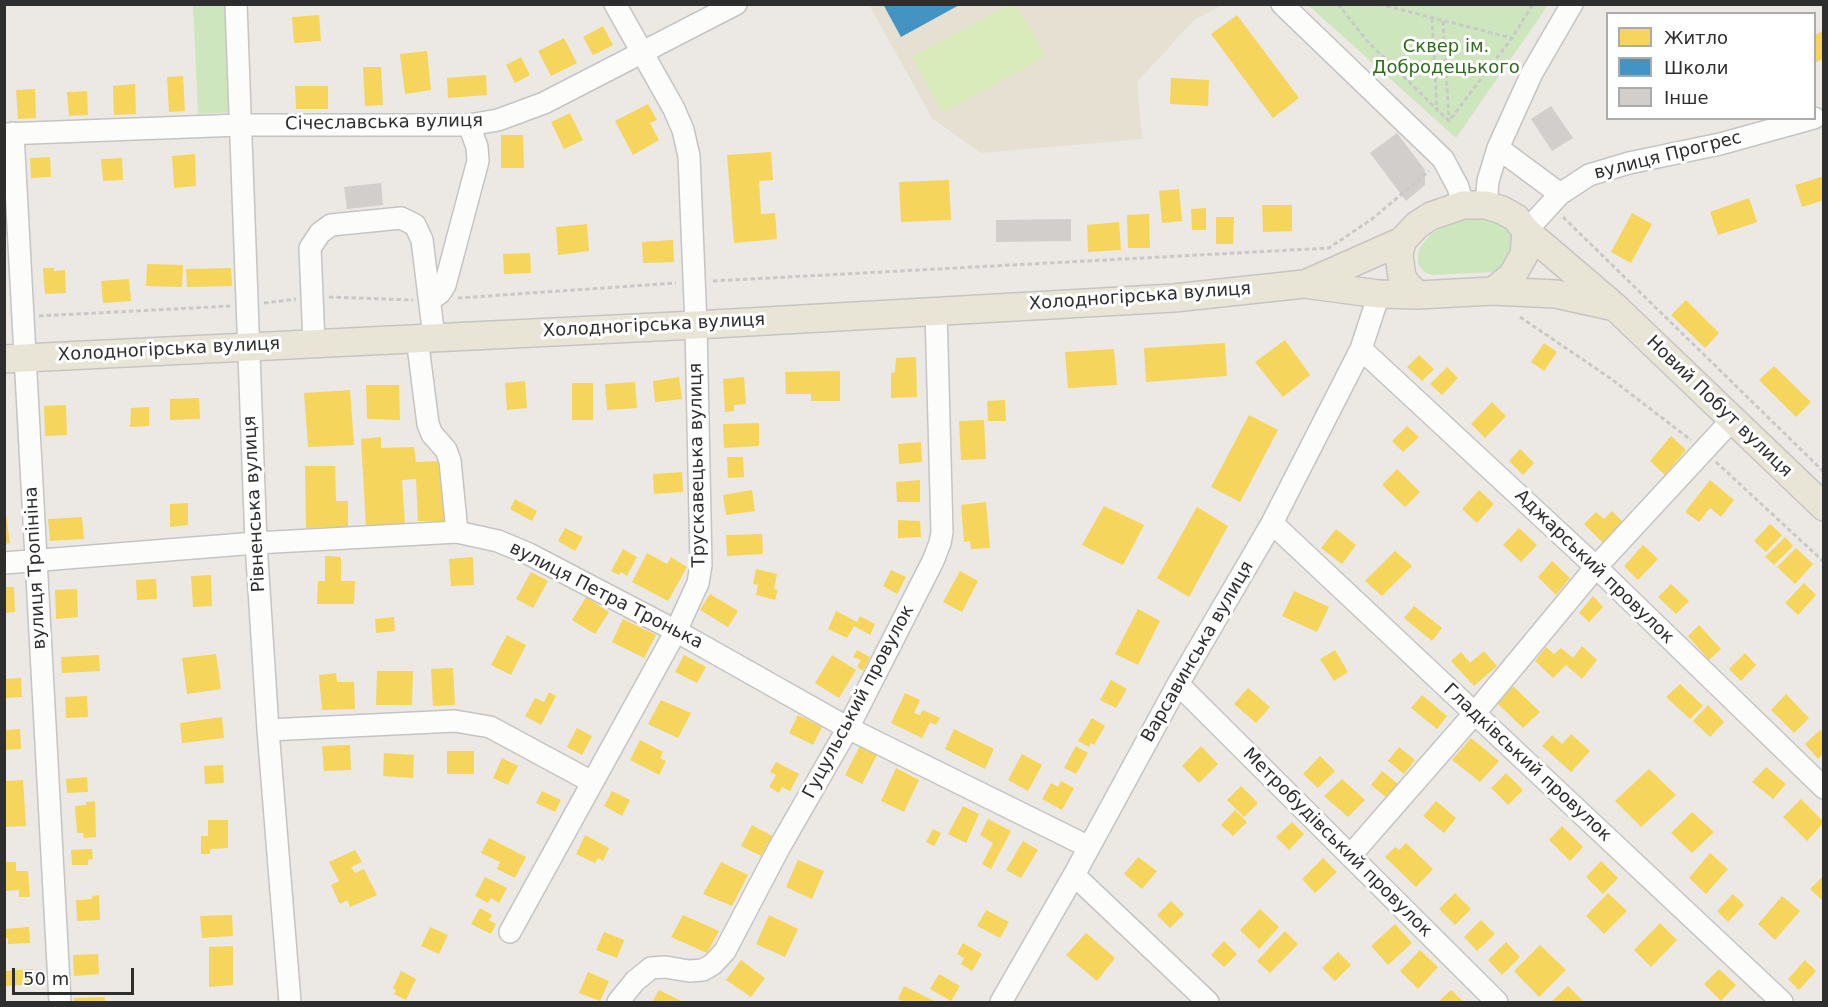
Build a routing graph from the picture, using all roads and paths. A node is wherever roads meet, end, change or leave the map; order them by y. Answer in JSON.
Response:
{"nodes":[{"id":1,"x":236,"y":4,"type":"edge"},
{"id":2,"x":615,"y":4,"type":"edge"},
{"id":3,"x":1282,"y":4,"type":"edge"},
{"id":4,"x":1338,"y":4,"type":"edge"},
{"id":5,"x":1379,"y":4,"type":"edge"},
{"id":6,"x":1533,"y":4,"type":"edge"},
{"id":7,"x":1572,"y":4,"type":"edge"},
{"id":8,"x":731,"y":6,"type":"edge"},
{"id":9,"x":1432,"y":18,"type":"junction"},
{"id":10,"x":1443,"y":21,"type":"junction"},
{"id":11,"x":1512,"y":38,"type":"junction"},
{"id":12,"x":641,"y":54,"type":"junction"},
{"id":13,"x":1437,"y":110,"type":"junction"},
{"id":14,"x":1807,"y":120,"type":"edge"},
{"id":15,"x":1449,"y":121,"type":"junction"},
{"id":16,"x":469,"y":124,"type":"junction"},
{"id":17,"x":240,"y":125,"type":"junction"},
{"id":18,"x":9,"y":133,"type":"edge"},
{"id":19,"x":1498,"y":148,"type":"junction"},
{"id":20,"x":1443,"y":159,"type":"junction"},
{"id":21,"x":1556,"y":200,"type":"junction"},
{"id":22,"x":1475,"y":205,"type":"junction"},
{"id":23,"x":1526,"y":231,"type":"junction"},
{"id":24,"x":1402,"y":241,"type":"junction"},
{"id":25,"x":694,"y":282,"type":"junction"},
{"id":26,"x":1304,"y":284,"type":"junction"},
{"id":27,"x":1493,"y":291,"type":"junction"},
{"id":28,"x":1379,"y":294,"type":"junction"},
{"id":29,"x":1418,"y":295,"type":"junction"},
{"id":30,"x":312,"y":297,"type":"junction"},
{"id":31,"x":430,"y":300,"type":"junction"},
{"id":32,"x":248,"y":305,"type":"junction"},
{"id":33,"x":1614,"y":307,"type":"junction"},
{"id":34,"x":936,"y":310,"type":"junction"},
{"id":35,"x":23,"y":317,"type":"junction"},
{"id":36,"x":1520,"y":317,"type":"dead end"},
{"id":37,"x":696,"y":325,"type":"junction"},
{"id":38,"x":425,"y":338,"type":"junction"},
{"id":39,"x":314,"y":343,"type":"junction"},
{"id":40,"x":249,"y":346,"type":"junction"},
{"id":41,"x":1361,"y":349,"type":"junction"},
{"id":42,"x":15,"y":358,"type":"edge"},
{"id":43,"x":1731,"y":421,"type":"junction"},
{"id":44,"x":1703,"y":450,"type":"junction"},
{"id":45,"x":1824,"y":472,"type":"edge"},
{"id":46,"x":1824,"y":507,"type":"edge"},
{"id":47,"x":1272,"y":523,"type":"junction"},
{"id":48,"x":457,"y":532,"type":"junction"},
{"id":49,"x":256,"y":543,"type":"junction"},
{"id":50,"x":36,"y":561,"type":"junction"},
{"id":51,"x":1824,"y":562,"type":"edge"},
{"id":52,"x":4,"y":563,"type":"edge"},
{"id":53,"x":1596,"y":567,"type":"junction"},
{"id":54,"x":676,"y":631,"type":"junction"},
{"id":55,"x":1178,"y":684,"type":"junction"},
{"id":56,"x":1474,"y":714,"type":"junction"},
{"id":57,"x":848,"y":728,"type":"junction"},
{"id":58,"x":268,"y":730,"type":"junction"},
{"id":59,"x":592,"y":782,"type":"junction"},
{"id":60,"x":1824,"y":788,"type":"edge"},
{"id":61,"x":1089,"y":847,"type":"junction"},
{"id":62,"x":1350,"y":856,"type":"junction"},
{"id":63,"x":1074,"y":875,"type":"junction"},
{"id":64,"x":510,"y":932,"type":"dead end"},
{"id":65,"x":60,"y":1002,"type":"edge"},
{"id":66,"x":290,"y":1002,"type":"edge"},
{"id":67,"x":618,"y":1002,"type":"edge"},
{"id":68,"x":1001,"y":1002,"type":"edge"},
{"id":69,"x":1208,"y":1002,"type":"edge"},
{"id":70,"x":1497,"y":1002,"type":"edge"},
{"id":71,"x":1782,"y":1002,"type":"edge"}],
"edges":[{"from":1,"to":17,"type":"street","name":"Рівненська вулиця"},
{"from":2,"to":12,"type":"street","name":"Трускавецька вулиця"},
{"from":3,"to":20,"type":"street"},
{"from":4,"to":13,"type":"path"},
{"from":5,"to":9,"type":"path"},
{"from":6,"to":11,"type":"path"},
{"from":7,"to":19,"type":"street"},
{"from":8,"to":12,"type":"street","name":"Січеславська вулиця"},
{"from":9,"to":10,"type":"path"},
{"from":9,"to":13,"type":"path"},
{"from":10,"to":11,"type":"path"},
{"from":10,"to":15,"type":"path"},
{"from":11,"to":15,"type":"path"},
{"from":12,"to":16,"type":"street","name":"Січеславська вулиця"},
{"from":12,"to":25,"type":"street","name":"Трускавецька вулиця"},
{"from":13,"to":15,"type":"path"},
{"from":14,"to":21,"type":"street","name":"вулиця Прогрес"},
{"from":16,"to":17,"type":"street","name":"Січеславська вулиця"},
{"from":16,"to":31,"type":"street"},
{"from":17,"to":18,"type":"street","name":"Січеславська вулиця"},
{"from":17,"to":32,"type":"street","name":"Рівненська вулиця"},
{"from":18,"to":35,"type":"street","name":"вулиця Тропініна"},
{"from":19,"to":21,"type":"street"},
{"from":19,"to":22,"type":"street"},
{"from":20,"to":22,"type":"street"},
{"from":20,"to":25,"type":"path"},
{"from":21,"to":23,"type":"street","name":"вулиця Прогрес"},
{"from":21,"to":45,"type":"path"},
{"from":22,"to":23,"type":"main road","name":"Новий Побут вулиця"},
{"from":22,"to":24,"type":"main road"},
{"from":23,"to":27,"type":"main road"},
{"from":23,"to":33,"type":"main road","name":"Новий Побут вулиця"},
{"from":24,"to":26,"type":"main road","name":"Холодногірська вулиця"},
{"from":24,"to":29,"type":"main road"},
{"from":25,"to":31,"type":"path"},
{"from":25,"to":37,"type":"street","name":"Трускавецька вулиця"},
{"from":26,"to":28,"type":"main road","name":"Холодногірська вулиця"},
{"from":26,"to":34,"type":"main road","name":"Холодногірська вулиця"},
{"from":27,"to":29,"type":"main road"},
{"from":27,"to":33,"type":"main road"},
{"from":28,"to":29,"type":"main road","name":"Холодногірська вулиця"},
{"from":28,"to":41,"type":"street","name":"Варсавинська вулиця"},
{"from":30,"to":31,"type":"path"},
{"from":30,"to":31,"type":"street"},
{"from":30,"to":32,"type":"path"},
{"from":30,"to":39,"type":"street"},
{"from":31,"to":38,"type":"street"},
{"from":32,"to":35,"type":"path"},
{"from":32,"to":40,"type":"street","name":"Рівненська вулиця"},
{"from":33,"to":43,"type":"main road","name":"Новий Побут вулиця"},
{"from":34,"to":37,"type":"main road","name":"Холодногірська вулиця"},
{"from":34,"to":57,"type":"street","name":"Гуцульський провулок"},
{"from":35,"to":42,"type":"street","name":"вулиця Тропініна"},
{"from":36,"to":44,"type":"path"},
{"from":37,"to":38,"type":"main road","name":"Холодногірська вулиця"},
{"from":37,"to":54,"type":"street","name":"Трускавецька вулиця"},
{"from":38,"to":39,"type":"main road","name":"Холодногірська вулиця"},
{"from":38,"to":48,"type":"street"},
{"from":39,"to":40,"type":"main road","name":"Холодногірська вулиця"},
{"from":40,"to":42,"type":"main road","name":"Холодногірська вулиця"},
{"from":40,"to":49,"type":"street","name":"Рівненська вулиця"},
{"from":41,"to":47,"type":"street","name":"Варсавинська вулиця"},
{"from":41,"to":53,"type":"street","name":"Аджарський провулок"},
{"from":42,"to":50,"type":"street","name":"вулиця Тропініна"},
{"from":43,"to":44,"type":"street"},
{"from":43,"to":46,"type":"main road","name":"Новий Побут вулиця"},
{"from":44,"to":51,"type":"path"},
{"from":44,"to":53,"type":"street"},
{"from":47,"to":55,"type":"street","name":"Варсавинська вулиця"},
{"from":47,"to":56,"type":"street","name":"Гладківський провулок"},
{"from":48,"to":49,"type":"street","name":"вулиця Петра Тронька"},
{"from":48,"to":54,"type":"street","name":"вулиця Петра Тронька"},
{"from":49,"to":50,"type":"street","name":"вулиця Петра Тронька"},
{"from":49,"to":58,"type":"street","name":"Рівненська вулиця"},
{"from":50,"to":52,"type":"street","name":"вулиця Петра Тронька"},
{"from":50,"to":65,"type":"street","name":"вулиця Тропініна"},
{"from":53,"to":56,"type":"street"},
{"from":53,"to":60,"type":"street","name":"Аджарський провулок"},
{"from":54,"to":57,"type":"street","name":"вулиця Петра Тронька"},
{"from":54,"to":59,"type":"street","name":"Трускавецька вулиця"},
{"from":55,"to":61,"type":"street","name":"Варсавинська вулиця"},
{"from":55,"to":62,"type":"street","name":"Метробудівський провулок"},
{"from":56,"to":62,"type":"street"},
{"from":56,"to":71,"type":"street","name":"Гладківський провулок"},
{"from":57,"to":61,"type":"street","name":"вулиця Петра Тронька"},
{"from":57,"to":67,"type":"street","name":"Гуцульський провулок"},
{"from":58,"to":59,"type":"street"},
{"from":58,"to":66,"type":"street","name":"Рівненська вулиця"},
{"from":59,"to":64,"type":"street","name":"Трускавецька вулиця"},
{"from":61,"to":63,"type":"street","name":"Варсавинська вулиця"},
{"from":62,"to":70,"type":"street","name":"Метробудівський провулок"},
{"from":63,"to":68,"type":"street","name":"Варсавинська вулиця"},
{"from":63,"to":69,"type":"street"}]}
